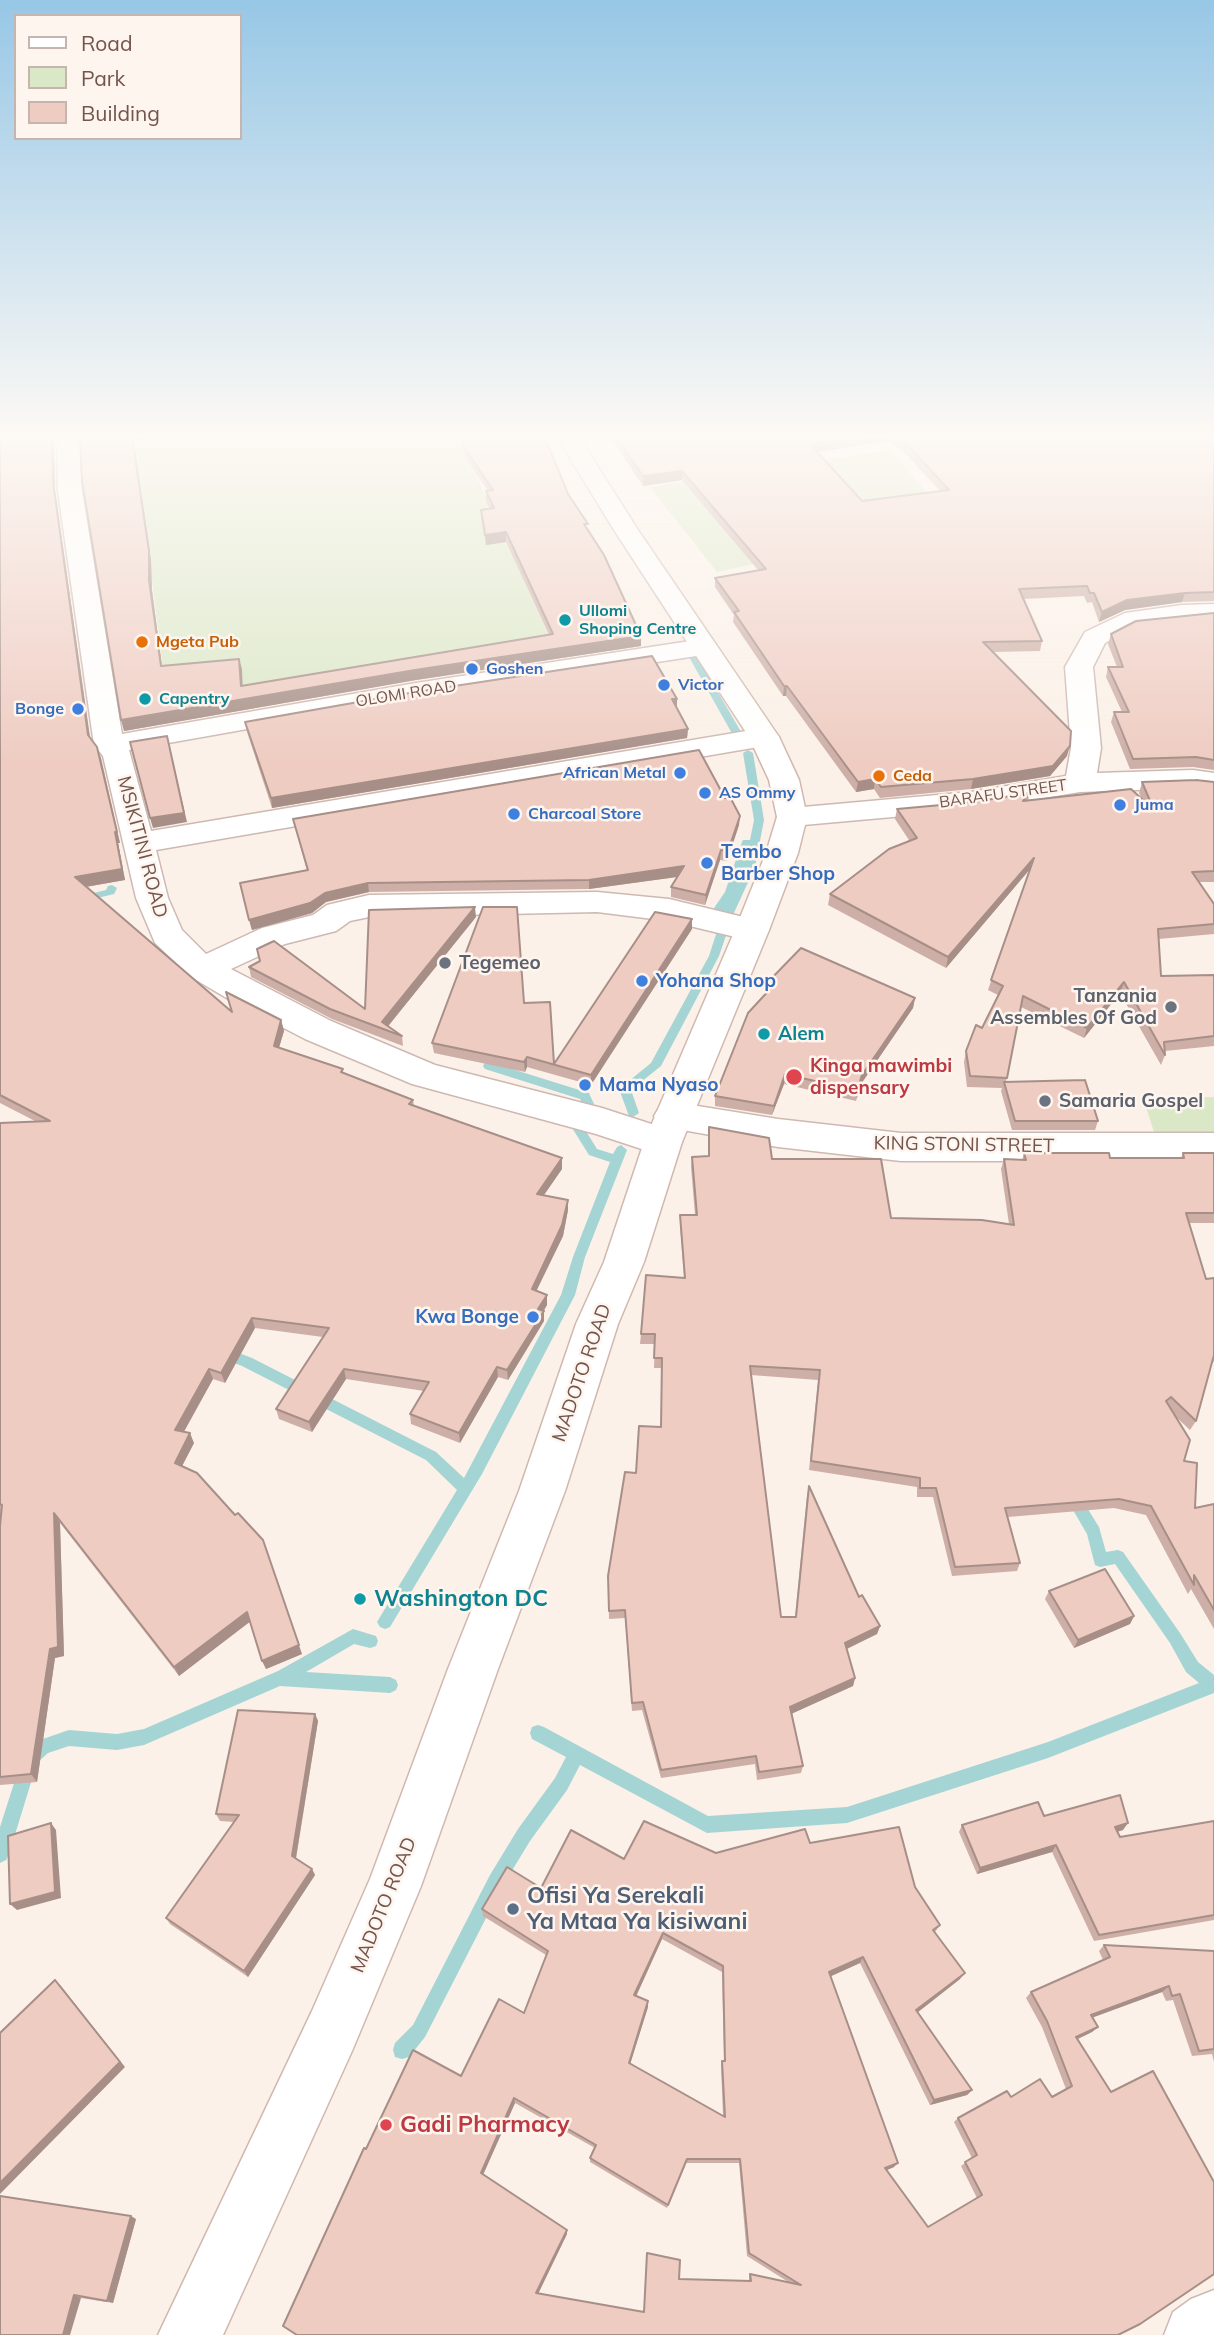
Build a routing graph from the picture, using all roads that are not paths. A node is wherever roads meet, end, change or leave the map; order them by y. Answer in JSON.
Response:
{"nodes":[{"id":1,"x":78,"y":546,"type":"edge"},
{"id":2,"x":640,"y":546,"type":"edge"},
{"id":3,"x":1214,"y":612,"type":"edge"},
{"id":4,"x":703,"y":646,"type":"junction"},
{"id":5,"x":764,"y":737,"type":"junction"},
{"id":6,"x":109,"y":745,"type":"junction"},
{"id":7,"x":1214,"y":782,"type":"edge"},
{"id":8,"x":1080,"y":783,"type":"junction"},
{"id":9,"x":792,"y":817,"type":"junction"},
{"id":10,"x":138,"y":843,"type":"junction"},
{"id":11,"x":752,"y":930,"type":"junction"},
{"id":12,"x":203,"y":969,"type":"junction"},
{"id":13,"x":668,"y":1129,"type":"junction"},
{"id":14,"x":1214,"y":1147,"type":"edge"},
{"id":15,"x":1214,"y":2322,"type":"edge"},
{"id":16,"x":190,"y":2335,"type":"edge"},
{"id":17,"x":1196,"y":2335,"type":"edge"}],
"edges":[{"from":1,"to":6,"type":"street","name":"MSIKITINI ROAD"},
{"from":2,"to":4,"type":"street","name":"MADOTO ROAD"},
{"from":3,"to":8,"type":"street"},
{"from":4,"to":5,"type":"street","name":"MADOTO ROAD"},
{"from":4,"to":6,"type":"street","name":"OLOMI ROAD"},
{"from":5,"to":9,"type":"street","name":"MADOTO ROAD"},
{"from":5,"to":10,"type":"street"},
{"from":6,"to":10,"type":"street","name":"MSIKITINI ROAD"},
{"from":7,"to":8,"type":"street","name":"BARAFU STREET"},
{"from":8,"to":9,"type":"street","name":"BARAFU STREET"},
{"from":9,"to":11,"type":"street","name":"MADOTO ROAD"},
{"from":10,"to":12,"type":"street","name":"MSIKITINI ROAD"},
{"from":11,"to":12,"type":"street"},
{"from":11,"to":13,"type":"street","name":"MADOTO ROAD"},
{"from":12,"to":13,"type":"street","name":"MSIKITINI ROAD"},
{"from":13,"to":14,"type":"street","name":"KING STONI STREET"},
{"from":13,"to":16,"type":"street","name":"MADOTO ROAD"},
{"from":15,"to":17,"type":"street"}]}
